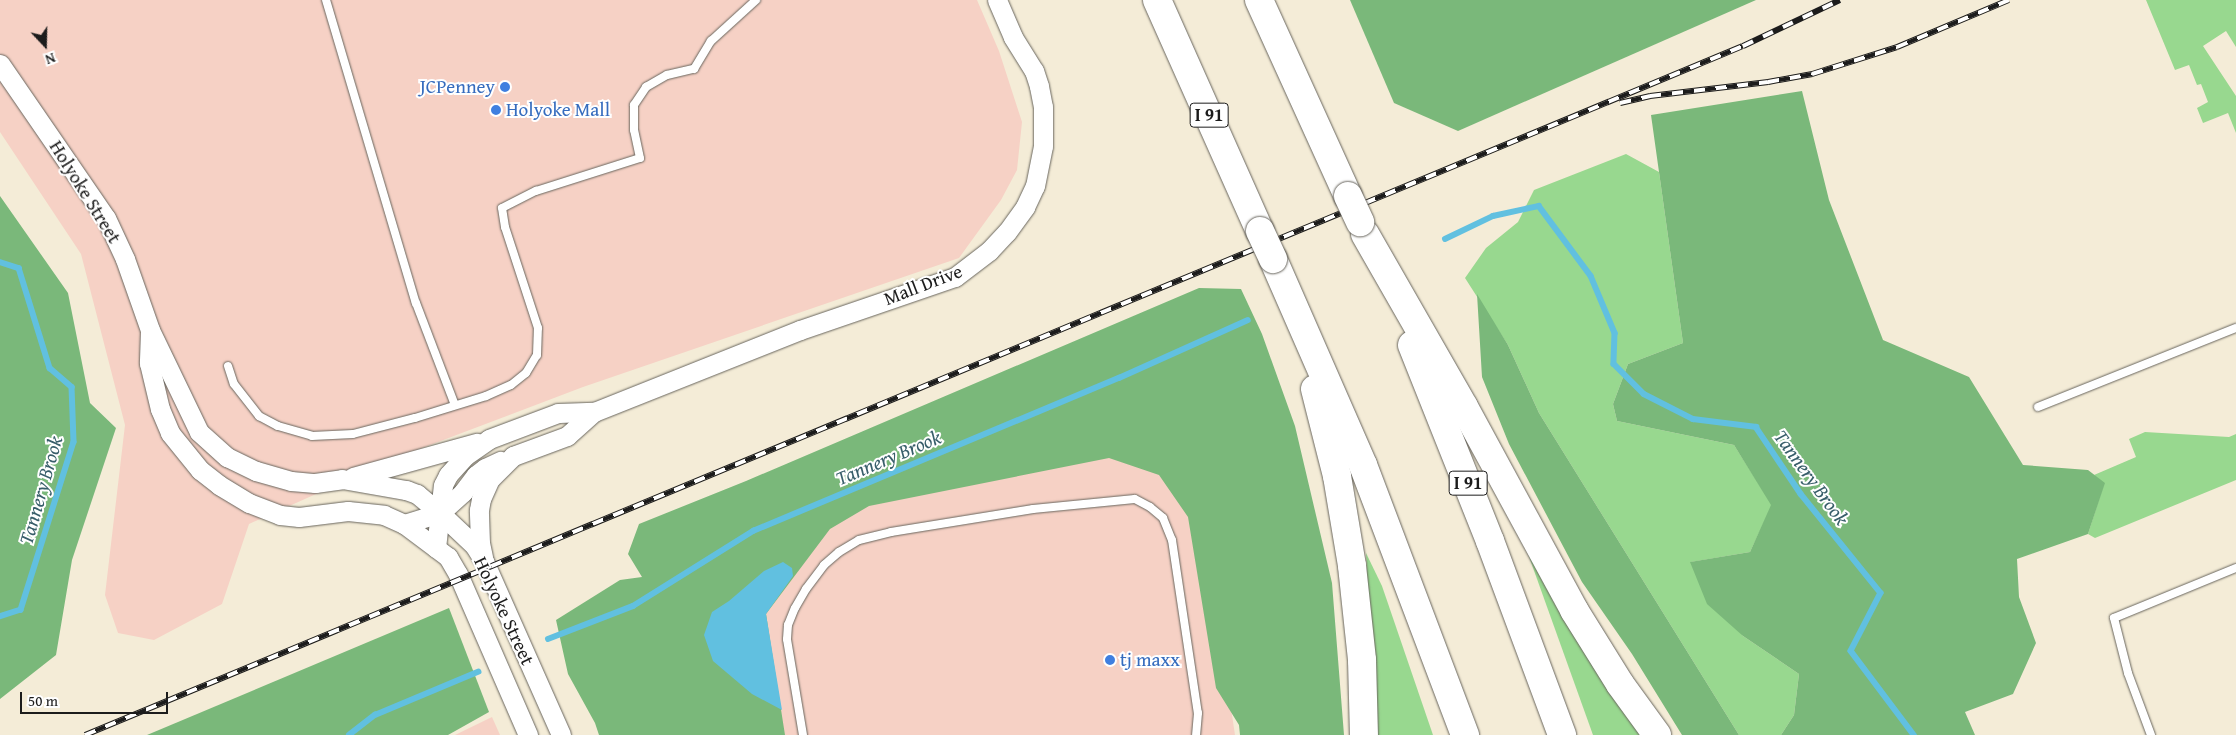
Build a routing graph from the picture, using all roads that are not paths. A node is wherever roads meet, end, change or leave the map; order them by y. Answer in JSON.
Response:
{"nodes":[{"id":1,"x":326,"y":0,"type":"edge"},
{"id":2,"x":756,"y":0,"type":"edge"},
{"id":3,"x":997,"y":0,"type":"edge"},
{"id":4,"x":1157,"y":0,"type":"edge"},
{"id":5,"x":1259,"y":0,"type":"edge"},
{"id":6,"x":0,"y":64,"type":"edge"},
{"id":7,"x":1363,"y":228,"type":"junction"},
{"id":8,"x":1288,"y":294,"type":"junction"},
{"id":9,"x":2236,"y":328,"type":"edge"},
{"id":10,"x":150,"y":330,"type":"junction"},
{"id":11,"x":228,"y":366,"type":"dead end"},
{"id":12,"x":455,"y":406,"type":"junction"},
{"id":13,"x":2038,"y":407,"type":"dead end"},
{"id":14,"x":594,"y":412,"type":"junction"},
{"id":15,"x":489,"y":439,"type":"junction"},
{"id":16,"x":513,"y":456,"type":"junction"},
{"id":17,"x":342,"y":479,"type":"junction"},
{"id":18,"x":440,"y":513,"type":"junction"},
{"id":19,"x":404,"y":524,"type":"junction"},
{"id":20,"x":436,"y":548,"type":"junction"},
{"id":21,"x":484,"y":561,"type":"junction"},
{"id":22,"x":2236,"y":568,"type":"edge"},
{"id":23,"x":528,"y":735,"type":"edge"},
{"id":24,"x":561,"y":735,"type":"edge"},
{"id":25,"x":803,"y":735,"type":"edge"},
{"id":26,"x":1196,"y":735,"type":"edge"},
{"id":27,"x":1364,"y":735,"type":"edge"},
{"id":28,"x":1465,"y":735,"type":"edge"},
{"id":29,"x":1562,"y":735,"type":"edge"},
{"id":30,"x":1657,"y":735,"type":"edge"},
{"id":31,"x":2151,"y":735,"type":"edge"}],
"edges":[{"from":1,"to":12,"type":"lane"},
{"from":2,"to":12,"type":"lane"},
{"from":3,"to":14,"type":"street","name":"Mall Drive"},
{"from":4,"to":8,"type":"highway","number":"I 91","bridge":true},
{"from":5,"to":7,"type":"highway","number":"I 91","bridge":true},
{"from":6,"to":10,"type":"street","name":"Holyoke Street"},
{"from":7,"to":29,"type":"highway","number":"I 91"},
{"from":7,"to":30,"type":"highway"},
{"from":8,"to":27,"type":"highway"},
{"from":8,"to":28,"type":"highway","number":"I 91"},
{"from":9,"to":13,"type":"lane"},
{"from":10,"to":17,"type":"street","name":"Holyoke Street"},
{"from":10,"to":19,"type":"street","name":"Holyoke Street"},
{"from":11,"to":12,"type":"lane"},
{"from":14,"to":15,"type":"street","name":"Mall Drive"},
{"from":14,"to":16,"type":"street","name":"Mall Drive"},
{"from":15,"to":17,"type":"street"},
{"from":15,"to":18,"type":"street","name":"Mall Drive"},
{"from":16,"to":18,"type":"street"},
{"from":16,"to":21,"type":"street","name":"Mall Drive"},
{"from":17,"to":18,"type":"street","name":"Holyoke Street"},
{"from":18,"to":19,"type":"street"},
{"from":18,"to":20,"type":"street","name":"Mall Drive"},
{"from":18,"to":21,"type":"street","name":"Holyoke Street"},
{"from":19,"to":20,"type":"street","name":"Holyoke Street"},
{"from":20,"to":23,"type":"street","name":"Holyoke Street"},
{"from":21,"to":24,"type":"street","name":"Holyoke Street"},
{"from":22,"to":31,"type":"lane"},
{"from":25,"to":26,"type":"lane"}]}
